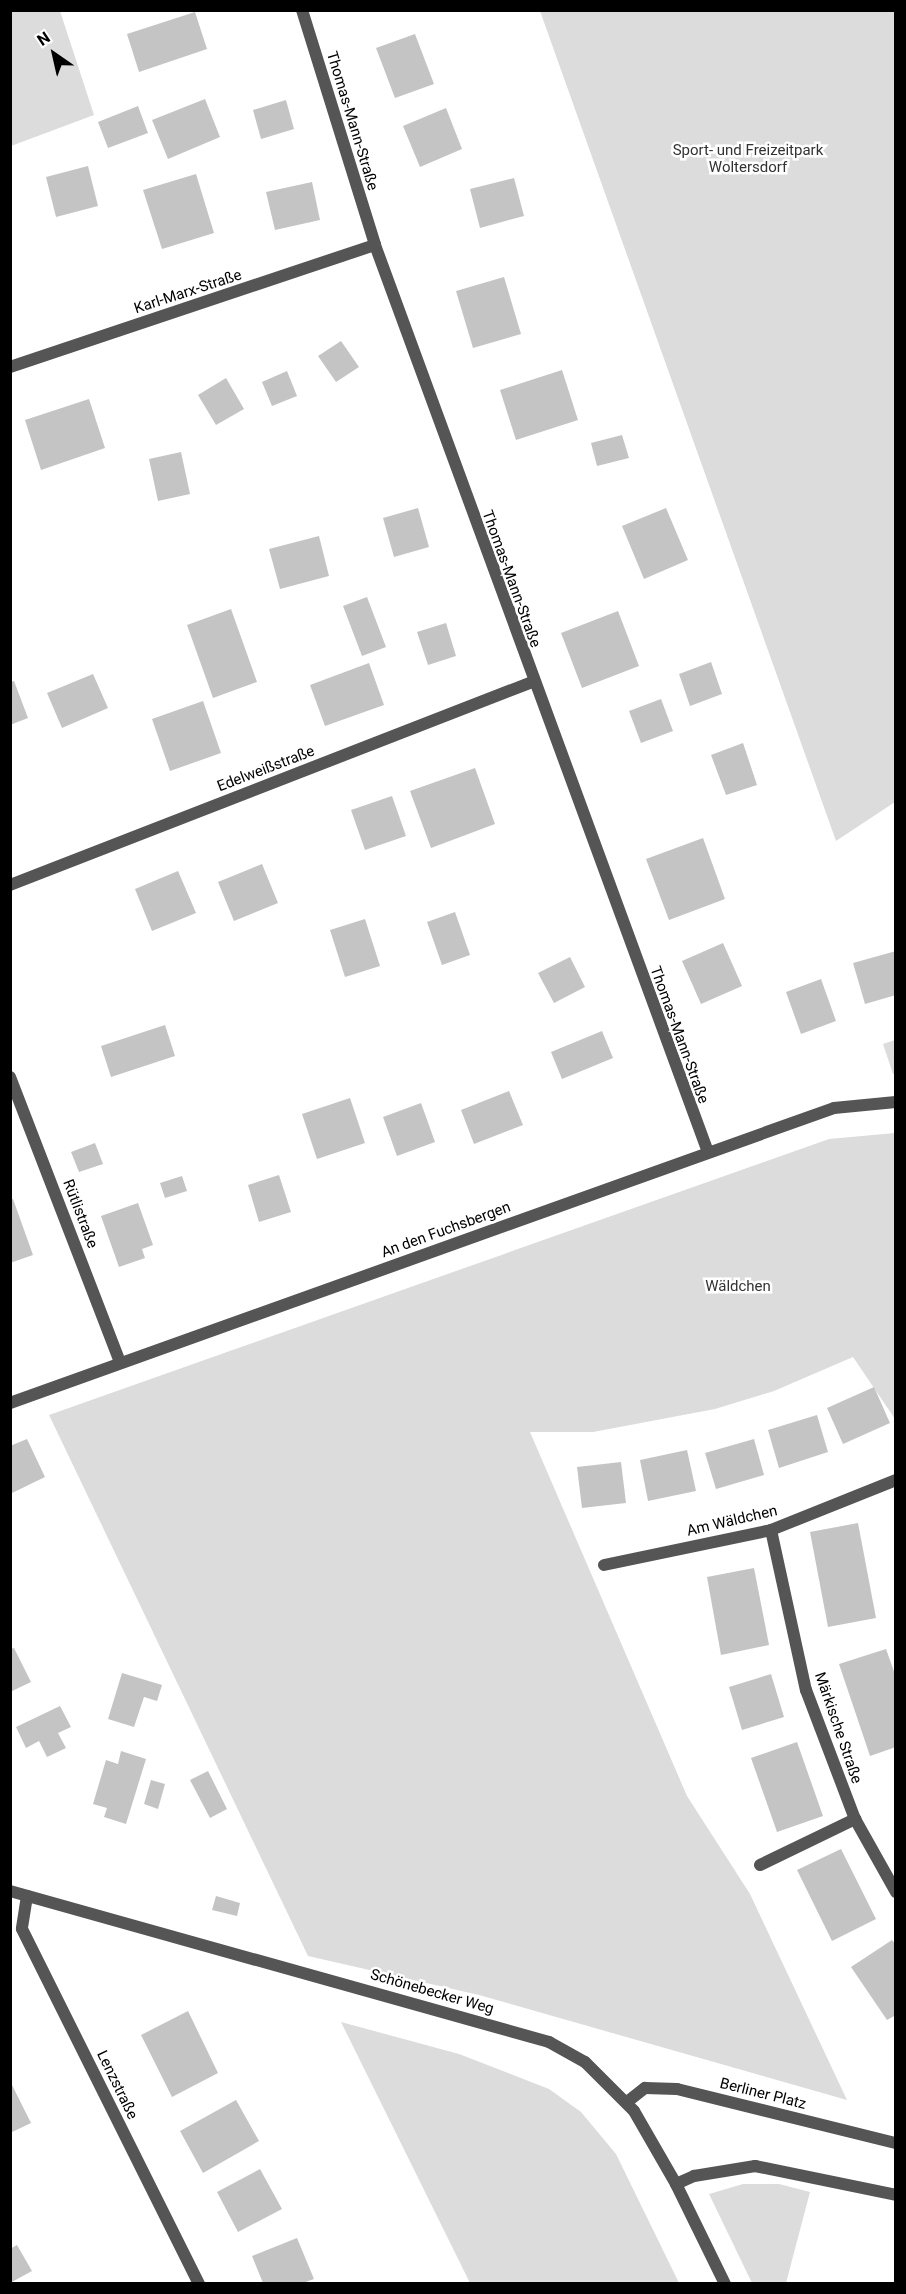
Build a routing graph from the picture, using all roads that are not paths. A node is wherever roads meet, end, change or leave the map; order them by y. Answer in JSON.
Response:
{"nodes":[{"id":1,"x":302,"y":10,"type":"edge"},
{"id":2,"x":375,"y":245,"type":"junction"},
{"id":3,"x":10,"y":367,"type":"edge"},
{"id":4,"x":532,"y":682,"type":"junction"},
{"id":5,"x":10,"y":885,"type":"edge"},
{"id":6,"x":10,"y":1077,"type":"edge"},
{"id":7,"x":896,"y":1102,"type":"edge"},
{"id":8,"x":708,"y":1152,"type":"junction"},
{"id":9,"x":120,"y":1362,"type":"junction"},
{"id":10,"x":10,"y":1403,"type":"edge"},
{"id":11,"x":896,"y":1480,"type":"edge"},
{"id":12,"x":771,"y":1530,"type":"junction"},
{"id":13,"x":604,"y":1565,"type":"dead end"},
{"id":14,"x":855,"y":1819,"type":"junction"},
{"id":15,"x":760,"y":1865,"type":"dead end"},
{"id":16,"x":10,"y":1891,"type":"edge"},
{"id":17,"x":896,"y":1892,"type":"edge"},
{"id":18,"x":27,"y":1896,"type":"junction"},
{"id":19,"x":627,"y":2102,"type":"junction"},
{"id":20,"x":896,"y":2143,"type":"edge"},
{"id":21,"x":676,"y":2184,"type":"junction"},
{"id":22,"x":896,"y":2195,"type":"edge"},
{"id":23,"x":199,"y":2283,"type":"edge"},
{"id":24,"x":725,"y":2283,"type":"edge"}],
"edges":[{"from":1,"to":2,"type":"street","name":"Thomas-Mann-Straße"},
{"from":2,"to":3,"type":"street","name":"Karl-Marx-Straße"},
{"from":2,"to":4,"type":"street","name":"Thomas-Mann-Straße"},
{"from":4,"to":5,"type":"street","name":"Edelweißstraße"},
{"from":4,"to":8,"type":"street","name":"Thomas-Mann-Straße"},
{"from":6,"to":9,"type":"street","name":"Rütlistraße"},
{"from":7,"to":8,"type":"street","name":"An den Fuchsbergen"},
{"from":8,"to":9,"type":"street","name":"An den Fuchsbergen"},
{"from":9,"to":10,"type":"street","name":"An den Fuchsbergen"},
{"from":11,"to":12,"type":"street","name":"Am Wäldchen"},
{"from":12,"to":13,"type":"street","name":"Am Wäldchen"},
{"from":12,"to":14,"type":"street","name":"Märkische Straße"},
{"from":14,"to":15,"type":"street"},
{"from":14,"to":17,"type":"street","name":"Märkische Straße"},
{"from":16,"to":18,"type":"street","name":"Schönebecker Weg"},
{"from":18,"to":19,"type":"street","name":"Schönebecker Weg"},
{"from":18,"to":23,"type":"street","name":"Lenzstraße"},
{"from":19,"to":20,"type":"street","name":"Berliner Platz"},
{"from":19,"to":21,"type":"street","name":"Schönebecker Weg"},
{"from":21,"to":22,"type":"street"},
{"from":21,"to":24,"type":"street","name":"Schönebecker Weg"}]}
